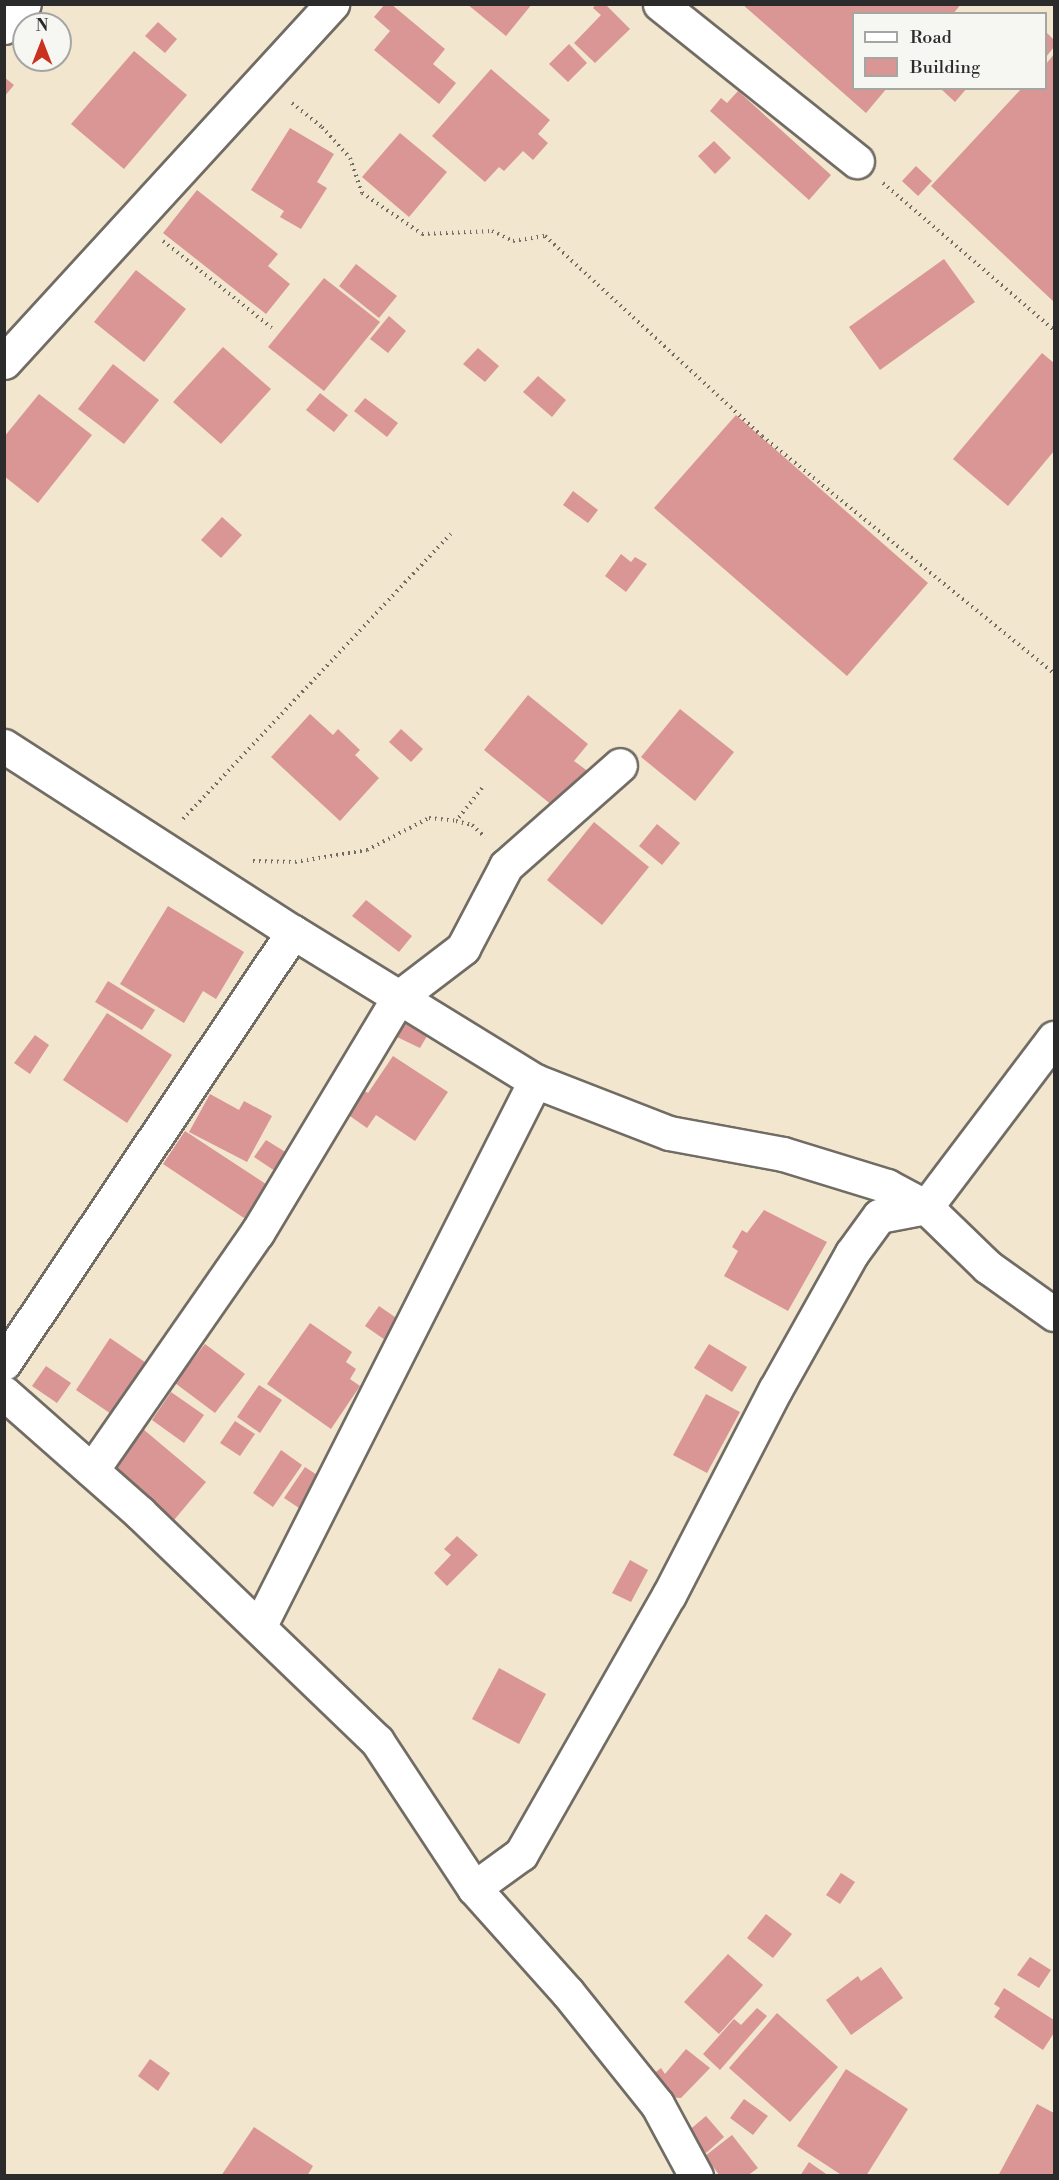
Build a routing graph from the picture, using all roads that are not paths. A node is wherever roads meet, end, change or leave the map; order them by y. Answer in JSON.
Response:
{"nodes":[{"id":1,"x":24,"y":4,"type":"edge"},
{"id":2,"x":332,"y":4,"type":"edge"},
{"id":3,"x":660,"y":4,"type":"edge"},
{"id":4,"x":4,"y":27,"type":"edge"},
{"id":5,"x":857,"y":161,"type":"road end"},
{"id":6,"x":4,"y":362,"type":"edge"},
{"id":7,"x":4,"y":746,"type":"edge"},
{"id":8,"x":620,"y":765,"type":"dead end"},
{"id":9,"x":293,"y":932,"type":"junction"},
{"id":10,"x":399,"y":997,"type":"junction"},
{"id":11,"x":1054,"y":1038,"type":"edge"},
{"id":12,"x":535,"y":1081,"type":"junction"},
{"id":13,"x":926,"y":1207,"type":"junction"},
{"id":14,"x":1054,"y":1314,"type":"edge"},
{"id":15,"x":4,"y":1363,"type":"edge"},
{"id":16,"x":4,"y":1393,"type":"edge"},
{"id":17,"x":92,"y":1470,"type":"junction"},
{"id":18,"x":259,"y":1627,"type":"junction"},
{"id":19,"x":474,"y":1888,"type":"junction"},
{"id":20,"x":696,"y":2175,"type":"edge"}],
"edges":[{"from":1,"to":4,"type":"street"},
{"from":2,"to":6,"type":"street"},
{"from":3,"to":5,"type":"street"},
{"from":7,"to":9,"type":"street"},
{"from":8,"to":10,"type":"street"},
{"from":9,"to":10,"type":"street"},
{"from":9,"to":15,"type":"street"},
{"from":10,"to":12,"type":"street"},
{"from":10,"to":17,"type":"street"},
{"from":11,"to":13,"type":"street"},
{"from":12,"to":13,"type":"street"},
{"from":12,"to":18,"type":"street"},
{"from":13,"to":14,"type":"street"},
{"from":13,"to":19,"type":"street"},
{"from":16,"to":17,"type":"street"},
{"from":17,"to":18,"type":"street"},
{"from":18,"to":19,"type":"street"},
{"from":19,"to":20,"type":"street"}]}
